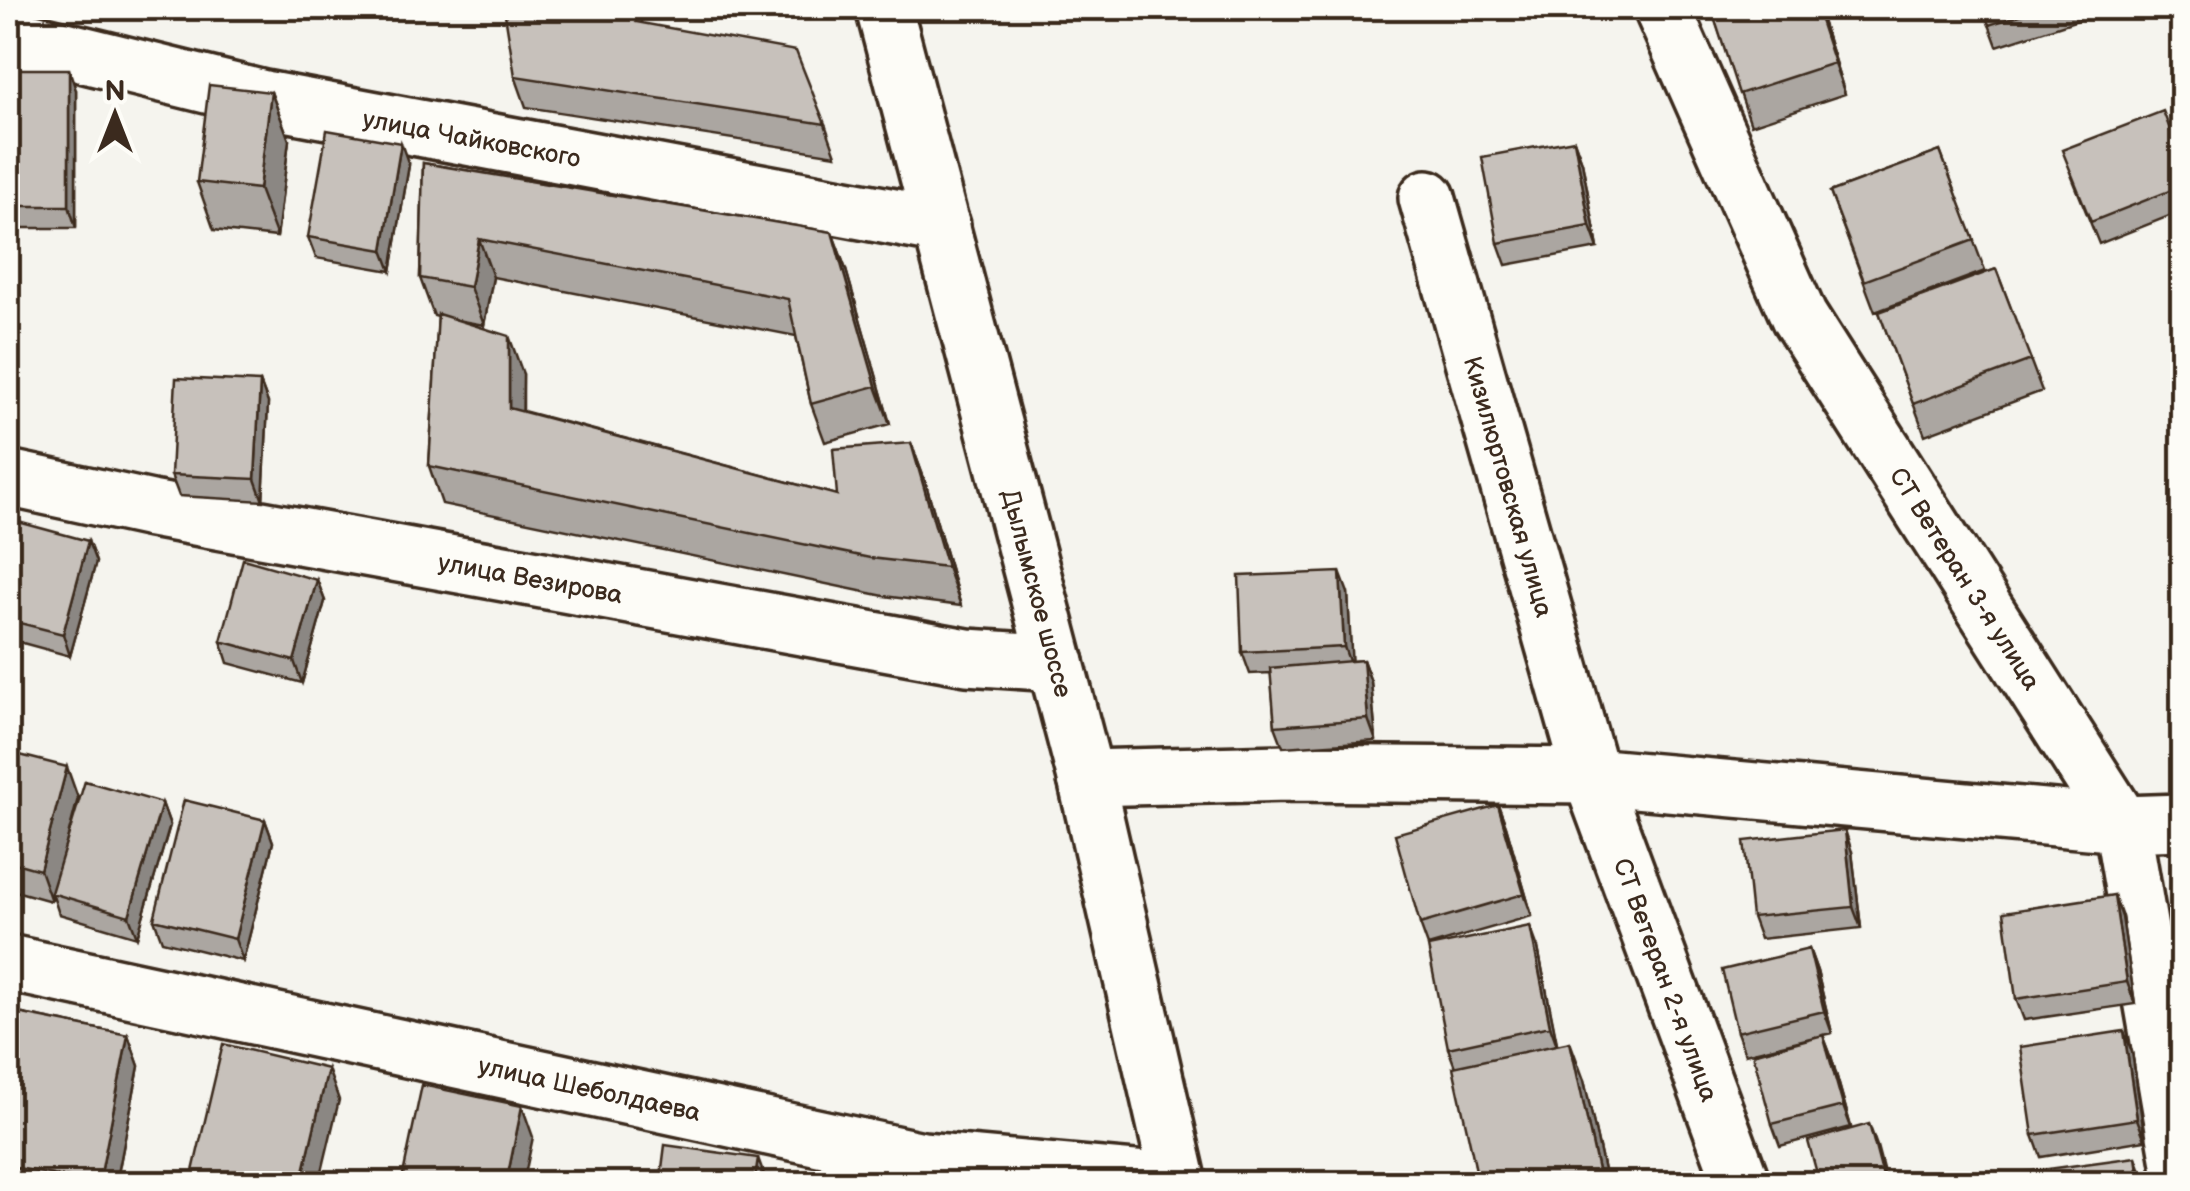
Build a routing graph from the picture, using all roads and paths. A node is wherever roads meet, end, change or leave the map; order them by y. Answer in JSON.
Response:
{"nodes":[{"id":1,"x":884,"y":8,"type":"edge"},
{"id":2,"x":1662,"y":8,"type":"edge"},
{"id":3,"x":8,"y":36,"type":"edge"},
{"id":4,"x":1427,"y":198,"type":"dead end"},
{"id":5,"x":942,"y":226,"type":"junction"},
{"id":6,"x":8,"y":478,"type":"edge"},
{"id":7,"x":1056,"y":664,"type":"junction"},
{"id":8,"x":1591,"y":776,"type":"junction"},
{"id":9,"x":1086,"y":778,"type":"junction"},
{"id":10,"x":2182,"y":822,"type":"edge"},
{"id":11,"x":2122,"y":824,"type":"junction"},
{"id":12,"x":8,"y":964,"type":"edge"},
{"id":13,"x":2182,"y":1175,"type":"edge"},
{"id":14,"x":1179,"y":1183,"type":"edge"},
{"id":15,"x":1742,"y":1184,"type":"edge"}],
"edges":[{"from":1,"to":5,"type":"street","name":"Дылымское шоссе"},
{"from":2,"to":11,"type":"street","name":"СТ Ветеран 3-я улица"},
{"from":3,"to":5,"type":"street","name":"улица Чайковского"},
{"from":4,"to":8,"type":"street","name":"Кизилюртовская улица"},
{"from":5,"to":7,"type":"street","name":"Дылымское шоссе"},
{"from":6,"to":7,"type":"street","name":"улица Везирова"},
{"from":7,"to":9,"type":"street","name":"Дылымское шоссе"},
{"from":8,"to":9,"type":"street"},
{"from":8,"to":11,"type":"street"},
{"from":8,"to":15,"type":"street","name":"СТ Ветеран 2-я улица"},
{"from":9,"to":14,"type":"street","name":"Дылымское шоссе"},
{"from":10,"to":11,"type":"street"},
{"from":11,"to":13,"type":"street","name":"СТ Ветеран 3-я улица"},
{"from":12,"to":14,"type":"street","name":"улица Шеболдаева"}]}
